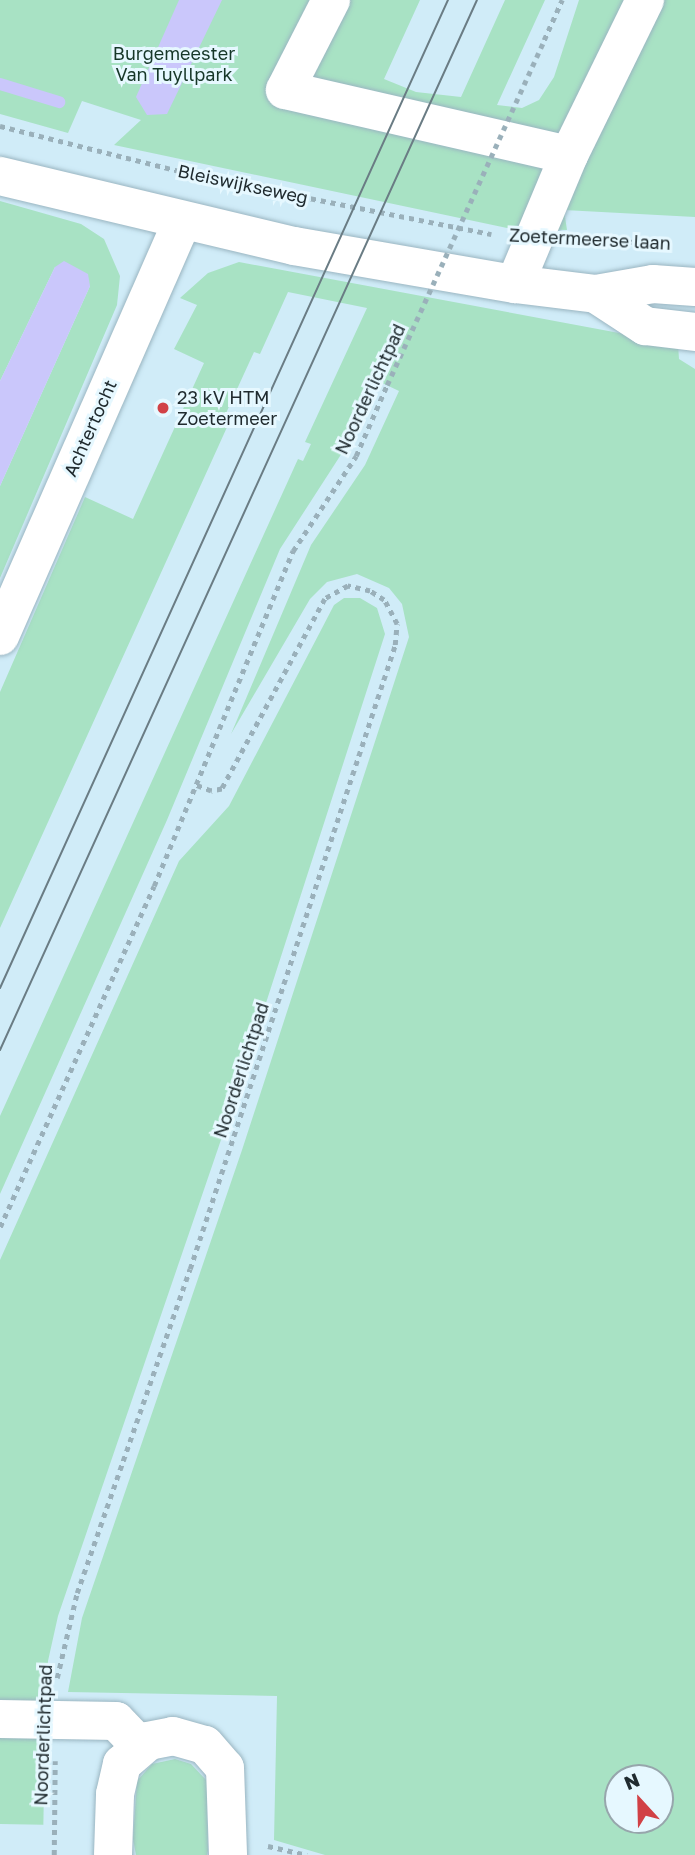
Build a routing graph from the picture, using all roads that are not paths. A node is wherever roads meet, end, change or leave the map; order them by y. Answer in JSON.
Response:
{"nodes":[{"id":1,"x":331,"y":0,"type":"edge"},
{"id":2,"x":645,"y":0,"type":"edge"},
{"id":3,"x":569,"y":155,"type":"junction"},
{"id":4,"x":0,"y":176,"type":"edge"},
{"id":5,"x":182,"y":221,"type":"junction"},
{"id":6,"x":514,"y":285,"type":"junction"},
{"id":7,"x":695,"y":287,"type":"edge"},
{"id":8,"x":596,"y":294,"type":"junction"},
{"id":9,"x":695,"y":332,"type":"edge"},
{"id":10,"x":0,"y":636,"type":"edge"},
{"id":11,"x":0,"y":1719,"type":"edge"},
{"id":12,"x":140,"y":1746,"type":"junction"},
{"id":13,"x":113,"y":1855,"type":"edge"},
{"id":14,"x":228,"y":1855,"type":"edge"}],
"edges":[{"from":1,"to":3,"type":"street"},
{"from":2,"to":3,"type":"street"},
{"from":3,"to":6,"type":"street"},
{"from":4,"to":5,"type":"street"},
{"from":5,"to":6,"type":"street"},
{"from":5,"to":10,"type":"street","name":"Achtertocht"},
{"from":6,"to":8,"type":"street"},
{"from":7,"to":8,"type":"street"},
{"from":8,"to":9,"type":"street"},
{"from":11,"to":12,"type":"street"},
{"from":12,"to":13,"type":"street"},
{"from":12,"to":14,"type":"street"}]}
